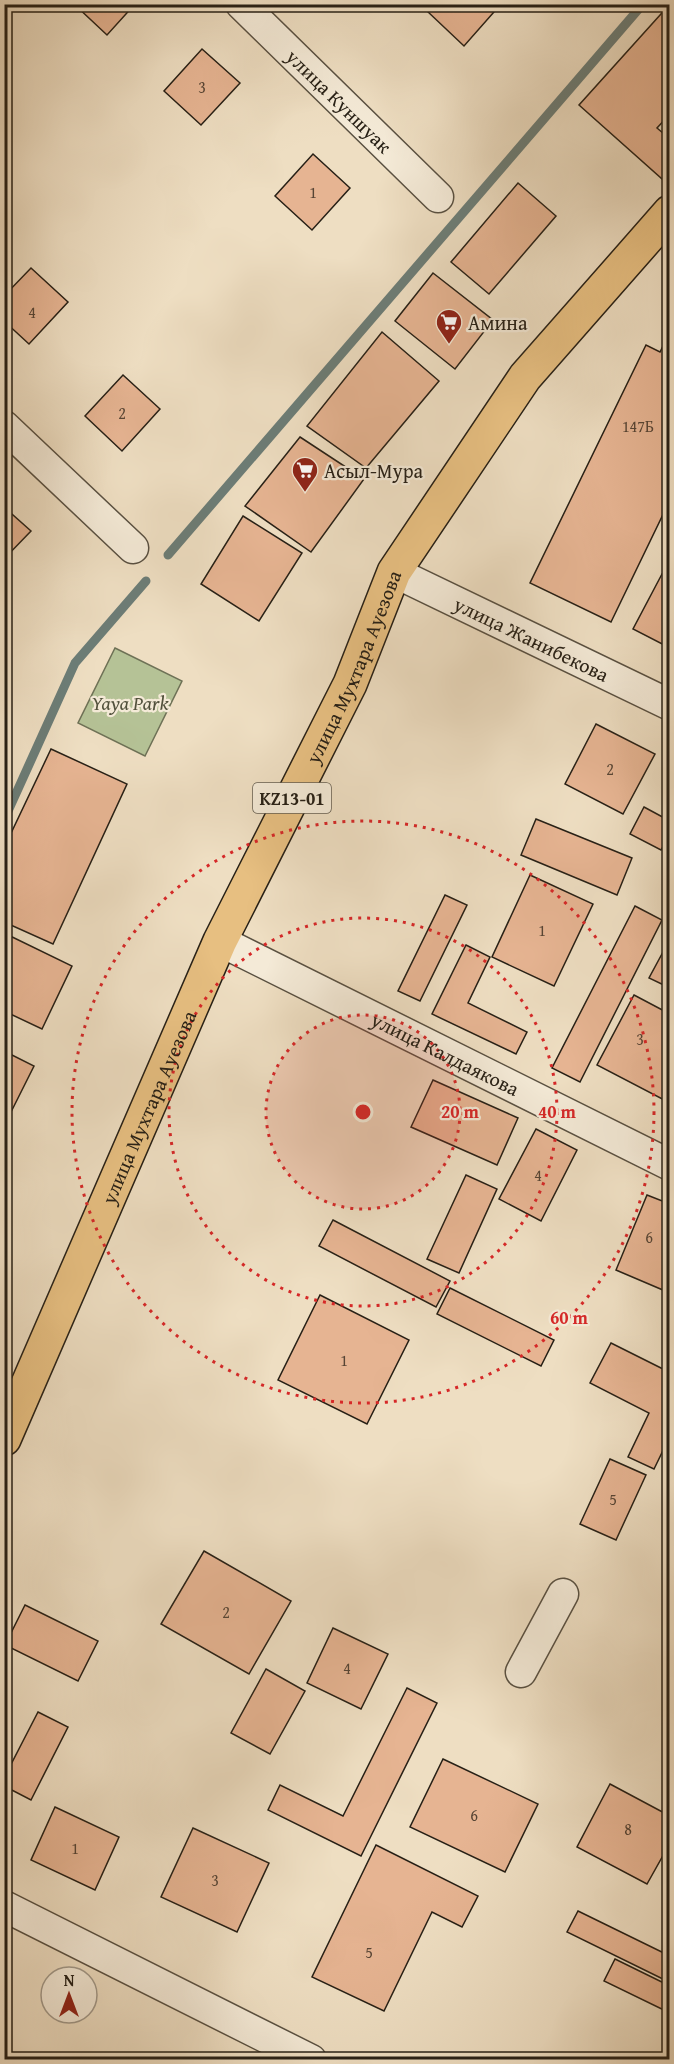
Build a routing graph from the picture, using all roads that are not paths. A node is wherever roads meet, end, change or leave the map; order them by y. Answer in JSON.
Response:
{"nodes":[{"id":1,"x":241,"y":4,"type":"edge"},
{"id":2,"x":438,"y":197,"type":"dead end"},
{"id":3,"x":669,"y":214,"type":"edge"},
{"id":4,"x":4,"y":426,"type":"edge"},
{"id":5,"x":133,"y":548,"type":"dead end"},
{"id":6,"x":394,"y":572,"type":"junction"},
{"id":7,"x":669,"y":705,"type":"edge"},
{"id":8,"x":220,"y":941,"type":"junction"},
{"id":9,"x":669,"y":1165,"type":"edge"},
{"id":10,"x":4,"y":1439,"type":"edge"},
{"id":11,"x":563,"y":1594,"type":"dead end"},
{"id":12,"x":521,"y":1672,"type":"dead end"},
{"id":13,"x":4,"y":1906,"type":"edge"},
{"id":14,"x":311,"y":2060,"type":"edge"}],
"edges":[{"from":1,"to":2,"type":"street","name":"улица Куншуак"},
{"from":3,"to":6,"type":"main road","name":"улица Мухтара Ауезова","number":"KZ13-01"},
{"from":4,"to":5,"type":"street"},
{"from":6,"to":7,"type":"street","name":"улица Жанибекова"},
{"from":6,"to":8,"type":"main road","name":"улица Мухтара Ауезова","number":"KZ13-01"},
{"from":8,"to":9,"type":"street","name":"улица Калдаякова"},
{"from":8,"to":10,"type":"main road","name":"улица Мухтара Ауезова","number":"KZ13-01"},
{"from":11,"to":12,"type":"street"},
{"from":13,"to":14,"type":"street"}]}
